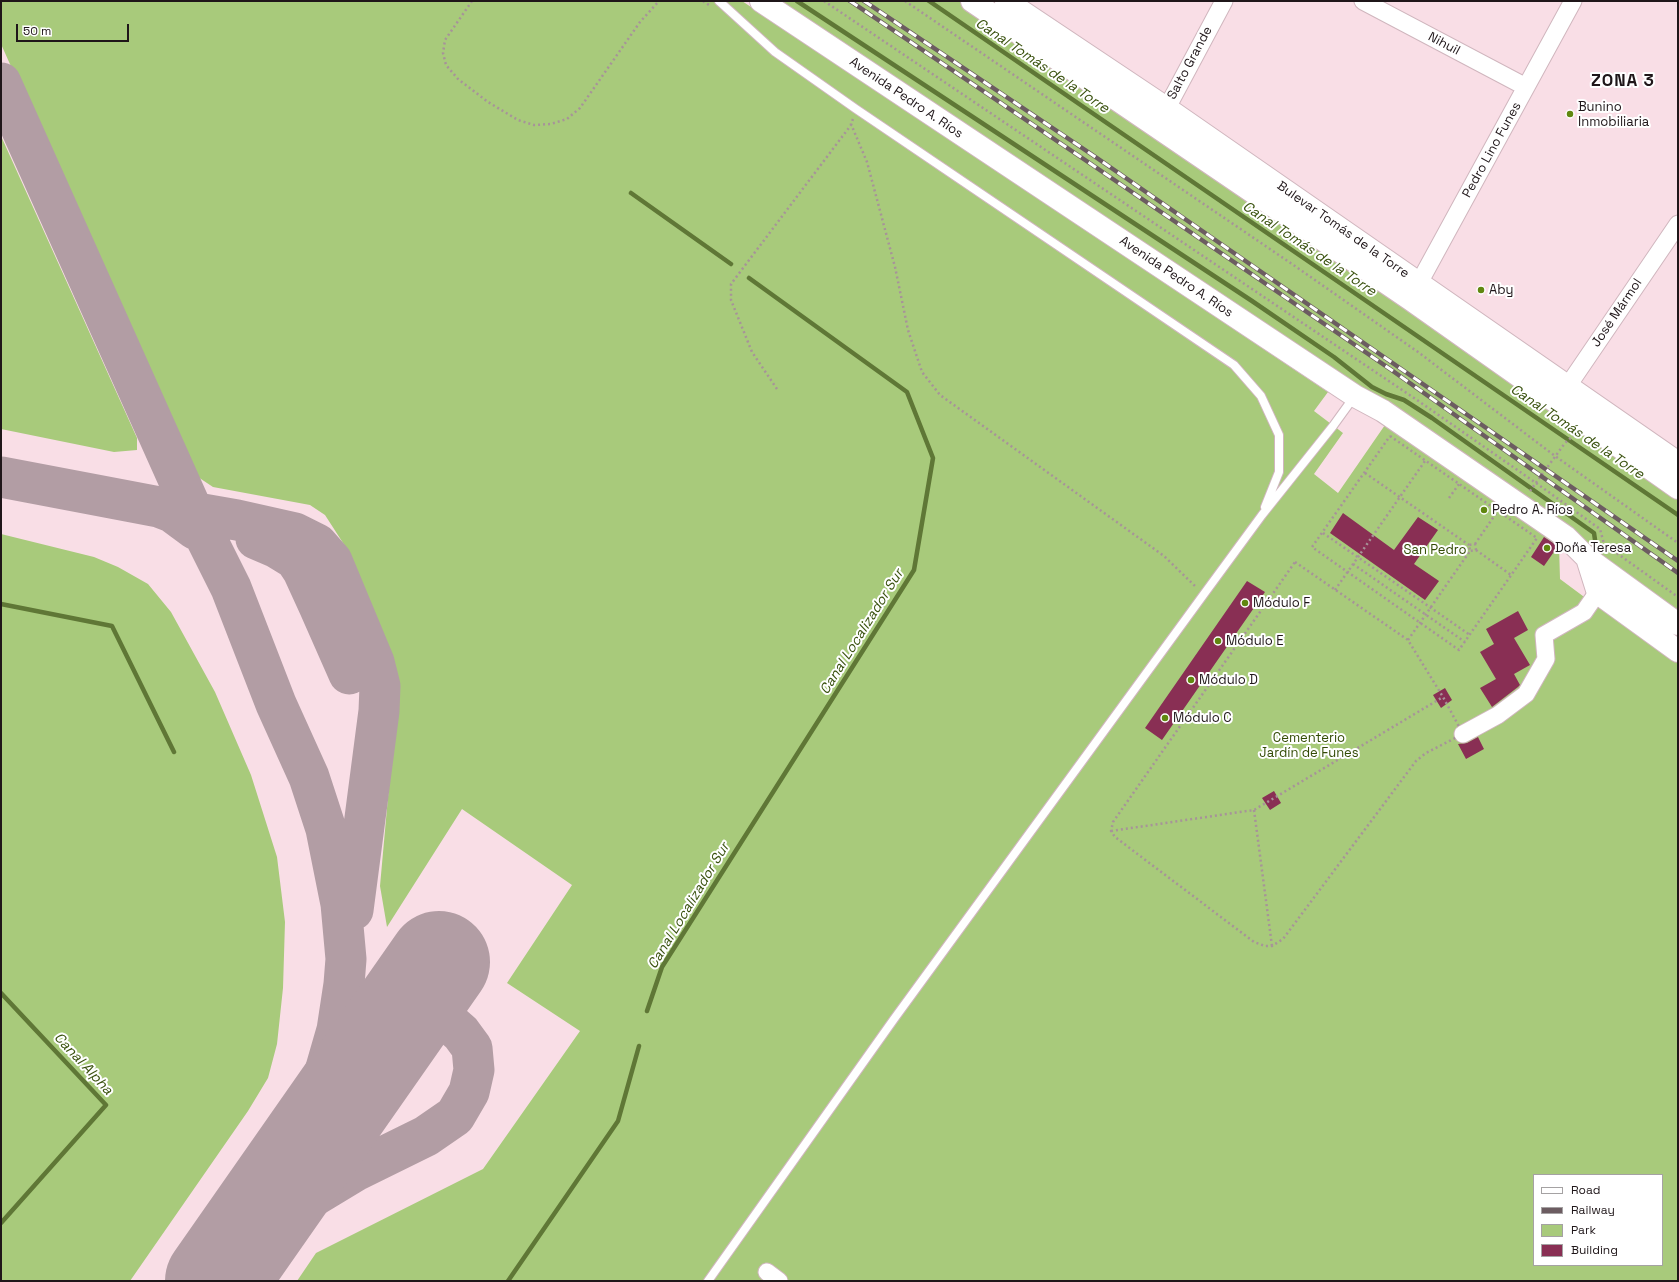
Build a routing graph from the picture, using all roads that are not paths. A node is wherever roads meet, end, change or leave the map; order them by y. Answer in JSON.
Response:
{"nodes":[{"id":1,"x":719,"y":1,"type":"edge"},
{"id":2,"x":761,"y":1,"type":"edge"},
{"id":3,"x":972,"y":1,"type":"edge"},
{"id":4,"x":1006,"y":1,"type":"edge"},
{"id":5,"x":1224,"y":1,"type":"edge"},
{"id":6,"x":1362,"y":1,"type":"edge"},
{"id":7,"x":1573,"y":1,"type":"edge"},
{"id":8,"x":1526,"y":87,"type":"junction"},
{"id":9,"x":1162,"y":117,"type":"junction"},
{"id":10,"x":1678,"y":224,"type":"edge"},
{"id":11,"x":1415,"y":291,"type":"junction"},
{"id":12,"x":1562,"y":394,"type":"junction"},
{"id":13,"x":1355,"y":396,"type":"junction"},
{"id":14,"x":1678,"y":463,"type":"edge"},
{"id":15,"x":1678,"y":488,"type":"edge"},
{"id":16,"x":1262,"y":515,"type":"junction"},
{"id":17,"x":1587,"y":558,"type":"junction"},
{"id":18,"x":1610,"y":575,"type":"junction"},
{"id":19,"x":1598,"y":592,"type":"junction"},
{"id":20,"x":1670,"y":618,"type":"edge"},
{"id":21,"x":1648,"y":629,"type":"junction"},
{"id":22,"x":1678,"y":651,"type":"edge"},
{"id":23,"x":1463,"y":734,"type":"road end"},
{"id":24,"x":708,"y":1281,"type":"edge"}],
"edges":[{"from":1,"to":16,"type":"lane"},
{"from":2,"to":13,"type":"main road","name":"Avenida Pedro A. Ríos"},
{"from":3,"to":9,"type":"main road","name":"Bulevar Tomás de la Torre"},
{"from":4,"to":9,"type":"main road","name":"Bulevar Tomás de la Torre"},
{"from":5,"to":9,"type":"street","name":"Salto Grande"},
{"from":6,"to":8,"type":"street","name":"Nihuil"},
{"from":7,"to":8,"type":"street","name":"Pedro Lino Funes"},
{"from":8,"to":11,"type":"street","name":"Pedro Lino Funes"},
{"from":9,"to":11,"type":"main road","name":"Bulevar Tomás de la Torre"},
{"from":10,"to":12,"type":"street","name":"José Mármol"},
{"from":11,"to":12,"type":"main road","name":"Bulevar Tomás de la Torre"},
{"from":12,"to":14,"type":"main road","name":"Bulevar Tomás de la Torre"},
{"from":12,"to":15,"type":"main road","name":"Bulevar Tomás de la Torre"},
{"from":13,"to":16,"type":"lane"},
{"from":13,"to":17,"type":"main road","name":"Avenida Pedro A. Ríos"},
{"from":16,"to":24,"type":"lane"},
{"from":17,"to":18,"type":"main road","name":"Avenida Pedro A. Ríos"},
{"from":17,"to":19,"type":"main road","name":"Avenida Pedro A. Ríos"},
{"from":18,"to":19,"type":"street"},
{"from":18,"to":20,"type":"main road","name":"Avenida Pedro A. Ríos"},
{"from":19,"to":21,"type":"main road"},
{"from":19,"to":23,"type":"street"},
{"from":20,"to":21,"type":"main road"},
{"from":21,"to":22,"type":"main road"}]}
